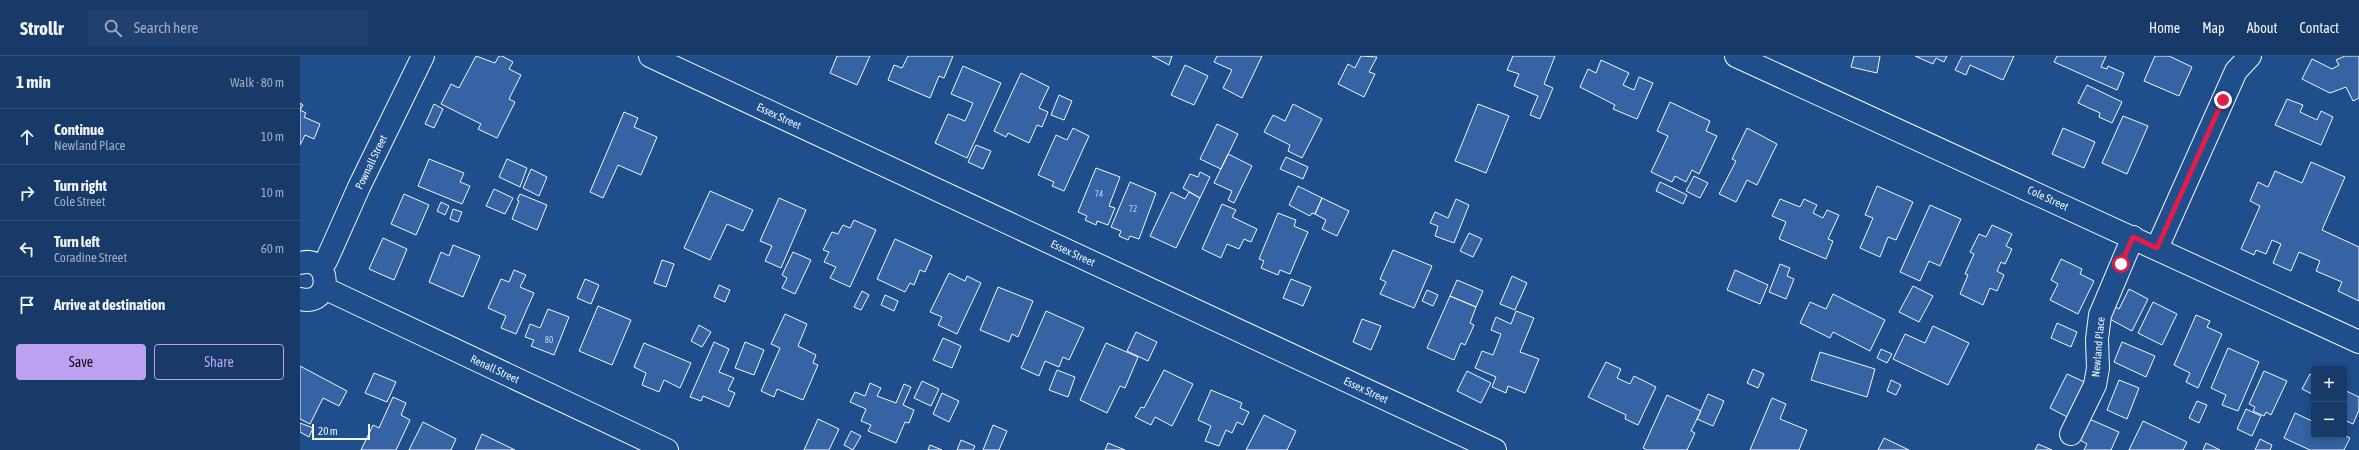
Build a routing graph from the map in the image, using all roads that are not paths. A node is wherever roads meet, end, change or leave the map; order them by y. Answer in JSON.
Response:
{"nodes":[{"id":1,"x":422,"y":56,"type":"edge"},
{"id":2,"x":650,"y":56,"type":"edge"},
{"id":3,"x":1736,"y":56,"type":"edge"},
{"id":4,"x":2250,"y":56,"type":"edge"},
{"id":5,"x":2133,"y":237,"type":"junction"},
{"id":6,"x":2157,"y":248,"type":"junction"},
{"id":7,"x":300,"y":263,"type":"edge"},
{"id":8,"x":323,"y":278,"type":"junction"},
{"id":9,"x":300,"y":298,"type":"edge"},
{"id":10,"x":2359,"y":342,"type":"edge"},
{"id":11,"x":2071,"y":434,"type":"dead end"},
{"id":12,"x":667,"y":450,"type":"edge"},
{"id":13,"x":1495,"y":450,"type":"edge"}],
"edges":[{"from":1,"to":8,"type":"street","name":"Pownall Street"},
{"from":2,"to":13,"type":"street","name":"Essex Street"},
{"from":3,"to":5,"type":"street","name":"Cole Street"},
{"from":4,"to":6,"type":"street"},
{"from":5,"to":6,"type":"street","name":"Cole Street"},
{"from":5,"to":11,"type":"street","name":"Newland Place"},
{"from":6,"to":10,"type":"street","name":"Cole Street"},
{"from":7,"to":8,"type":"street","name":"Renall Street"},
{"from":8,"to":9,"type":"street"},
{"from":8,"to":12,"type":"street","name":"Renall Street"}]}
